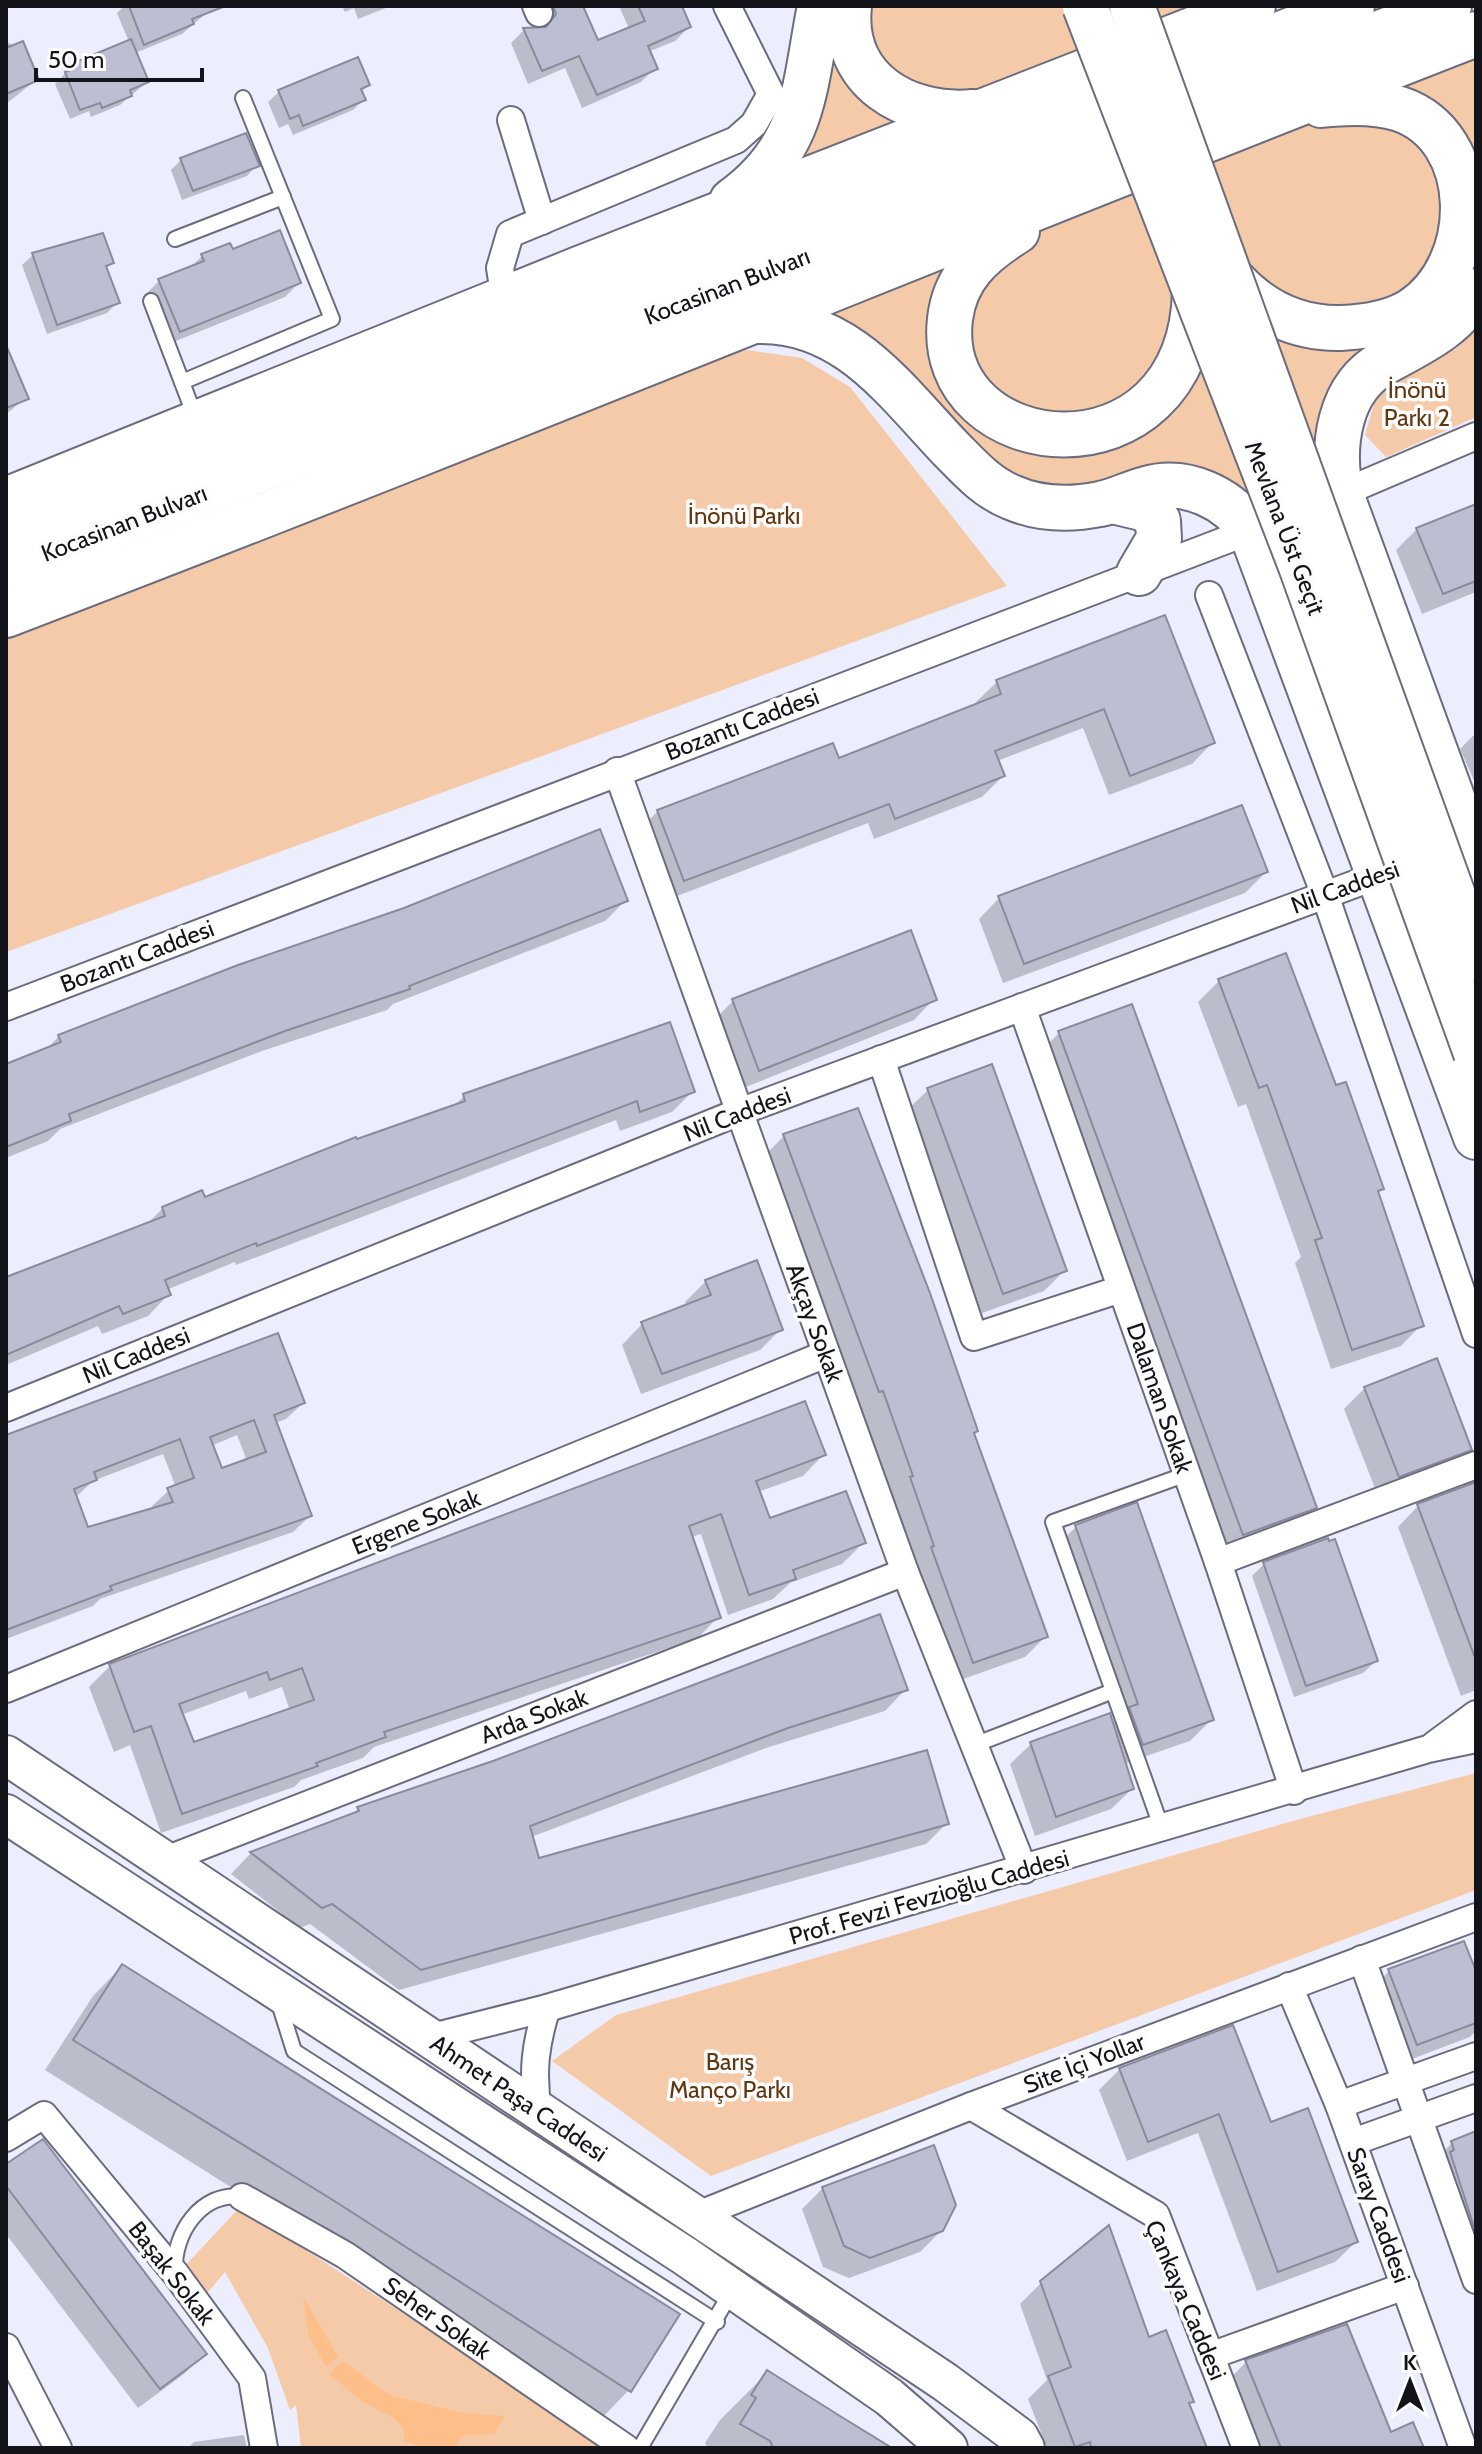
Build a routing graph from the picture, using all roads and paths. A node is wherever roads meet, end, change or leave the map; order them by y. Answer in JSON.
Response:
{"nodes":[{"id":1,"x":727,"y":6,"type":"edge"},
{"id":2,"x":1085,"y":6,"type":"edge"},
{"id":3,"x":1132,"y":6,"type":"edge"},
{"id":4,"x":1352,"y":6,"type":"edge"},
{"id":5,"x":1449,"y":6,"type":"edge"},
{"id":6,"x":824,"y":7,"type":"edge"},
{"id":7,"x":1240,"y":10,"type":"edge"},
{"id":8,"x":1476,"y":34,"type":"edge"},
{"id":9,"x":243,"y":98,"type":"dead end"},
{"id":10,"x":995,"y":107,"type":"junction"},
{"id":11,"x":1276,"y":112,"type":"junction"},
{"id":12,"x":511,"y":120,"type":"dead end"},
{"id":13,"x":1083,"y":189,"type":"junction"},
{"id":14,"x":283,"y":197,"type":"junction"},
{"id":15,"x":542,"y":221,"type":"junction"},
{"id":16,"x":702,"y":221,"type":"junction"},
{"id":17,"x":175,"y":239,"type":"dead end"},
{"id":18,"x":1214,"y":286,"type":"junction"},
{"id":19,"x":1476,"y":291,"type":"edge"},
{"id":20,"x":505,"y":299,"type":"junction"},
{"id":21,"x":151,"y":301,"type":"dead end"},
{"id":22,"x":749,"y":321,"type":"junction"},
{"id":23,"x":182,"y":382,"type":"junction"},
{"id":24,"x":1476,"y":436,"type":"edge"},
{"id":25,"x":208,"y":454,"type":"junction"},
{"id":26,"x":1341,"y":494,"type":"junction"},
{"id":27,"x":6,"y":500,"type":"edge"},
{"id":28,"x":1113,"y":501,"type":"junction"},
{"id":29,"x":6,"y":514,"type":"edge"},
{"id":30,"x":1251,"y":531,"type":"junction"},
{"id":31,"x":6,"y":535,"type":"edge"},
{"id":32,"x":6,"y":569,"type":"edge"},
{"id":33,"x":1139,"y":573,"type":"junction"},
{"id":34,"x":1209,"y":595,"type":"dead end"},
{"id":35,"x":6,"y":601,"type":"edge"},
{"id":36,"x":1380,"y":602,"type":"junction"},
{"id":37,"x":6,"y":615,"type":"edge"},
{"id":38,"x":1290,"y":633,"type":"junction"},
{"id":39,"x":617,"y":771,"type":"junction"},
{"id":40,"x":1473,"y":848,"type":"edge"},
{"id":41,"x":1378,"y":875,"type":"junction"},
{"id":42,"x":1325,"y":895,"type":"junction"},
{"id":43,"x":1476,"y":916,"type":"edge"},
{"id":44,"x":1476,"y":959,"type":"edge"},
{"id":45,"x":1419,"y":984,"type":"junction"},
{"id":46,"x":6,"y":1007,"type":"edge"},
{"id":47,"x":1022,"y":1007,"type":"junction"},
{"id":48,"x":1476,"y":1053,"type":"edge"},
{"id":49,"x":881,"y":1059,"type":"junction"},
{"id":50,"x":739,"y":1112,"type":"junction"},
{"id":51,"x":1476,"y":1137,"type":"edge"},
{"id":52,"x":1121,"y":1289,"type":"junction"},
{"id":53,"x":1476,"y":1334,"type":"edge"},
{"id":54,"x":826,"y":1354,"type":"junction"},
{"id":55,"x":6,"y":1408,"type":"edge"},
{"id":56,"x":1476,"y":1465,"type":"edge"},
{"id":57,"x":1187,"y":1474,"type":"junction"},
{"id":58,"x":1218,"y":1562,"type":"junction"},
{"id":59,"x":905,"y":1572,"type":"junction"},
{"id":60,"x":6,"y":1689,"type":"edge"},
{"id":61,"x":1113,"y":1691,"type":"junction"},
{"id":62,"x":1476,"y":1714,"type":"edge"},
{"id":63,"x":1476,"y":1739,"type":"edge"},
{"id":64,"x":974,"y":1745,"type":"junction"},
{"id":65,"x":1428,"y":1749,"type":"junction"},
{"id":66,"x":6,"y":1755,"type":"edge"},
{"id":67,"x":1294,"y":1791,"type":"junction"},
{"id":68,"x":6,"y":1814,"type":"edge"},
{"id":69,"x":1162,"y":1829,"type":"junction"},
{"id":70,"x":163,"y":1861,"type":"junction"},
{"id":71,"x":1024,"y":1870,"type":"junction"},
{"id":72,"x":1476,"y":1917,"type":"edge"},
{"id":73,"x":1362,"y":1959,"type":"junction"},
{"id":74,"x":1289,"y":1986,"type":"junction"},
{"id":75,"x":275,"y":1992,"type":"junction"},
{"id":76,"x":547,"y":2008,"type":"junction"},
{"id":77,"x":428,"y":2038,"type":"junction"},
{"id":78,"x":1476,"y":2056,"type":"edge"},
{"id":79,"x":1406,"y":2081,"type":"junction"},
{"id":80,"x":1476,"y":2098,"type":"edge"},
{"id":81,"x":1339,"y":2105,"type":"junction"},
{"id":82,"x":971,"y":2106,"type":"junction"},
{"id":83,"x":538,"y":2111,"type":"junction"},
{"id":84,"x":1421,"y":2118,"type":"junction"},
{"id":85,"x":6,"y":2138,"type":"edge"},
{"id":86,"x":1353,"y":2142,"type":"junction"},
{"id":87,"x":242,"y":2197,"type":"joint"},
{"id":88,"x":695,"y":2216,"type":"junction"},
{"id":89,"x":175,"y":2273,"type":"junction"},
{"id":90,"x":1476,"y":2280,"type":"edge"},
{"id":91,"x":1405,"y":2286,"type":"junction"},
{"id":92,"x":733,"y":2289,"type":"junction"},
{"id":93,"x":717,"y":2322,"type":"junction"},
{"id":94,"x":6,"y":2347,"type":"edge"},
{"id":95,"x":1210,"y":2356,"type":"junction"},
{"id":96,"x":58,"y":2448,"type":"edge"},
{"id":97,"x":264,"y":2448,"type":"edge"},
{"id":98,"x":626,"y":2448,"type":"edge"},
{"id":99,"x":640,"y":2448,"type":"edge"},
{"id":100,"x":948,"y":2448,"type":"edge"},
{"id":101,"x":1025,"y":2448,"type":"edge"},
{"id":102,"x":1246,"y":2448,"type":"edge"},
{"id":103,"x":1463,"y":2448,"type":"edge"}],
"edges":[{"from":1,"to":15,"type":"street"},
{"from":2,"to":18,"type":"highway","name":"Mevlana Üst Geçit","bridge":true},
{"from":3,"to":18,"type":"highway","name":"Mevlana Üst Geçit","bridge":true},
{"from":4,"to":25,"type":"highway","name":"Kocasinan Bulvarı"},
{"from":5,"to":25,"type":"highway","name":"Kocasinan Bulvarı"},
{"from":6,"to":10,"type":"highway"},
{"from":6,"to":16,"type":"highway"},
{"from":7,"to":10,"type":"highway"},
{"from":8,"to":11,"type":"highway"},
{"from":9,"to":14,"type":"lane"},
{"from":10,"to":16,"type":"highway"},
{"from":11,"to":13,"type":"highway"},
{"from":11,"to":18,"type":"highway"},
{"from":12,"to":15,"type":"street"},
{"from":13,"to":18,"type":"highway"},
{"from":13,"to":22,"type":"highway"},
{"from":14,"to":17,"type":"lane"},
{"from":14,"to":23,"type":"lane"},
{"from":15,"to":20,"type":"street"},
{"from":16,"to":20,"type":"highway"},
{"from":18,"to":44,"type":"highway","name":"Mevlana Üst Geçit","bridge":true},
{"from":18,"to":48,"type":"highway","name":"Mevlana Üst Geçit","bridge":true},
{"from":19,"to":26,"type":"highway"},
{"from":20,"to":25,"type":"highway"},
{"from":21,"to":23,"type":"lane"},
{"from":22,"to":28,"type":"highway"},
{"from":22,"to":37,"type":"highway"},
{"from":23,"to":25,"type":"lane"},
{"from":24,"to":26,"type":"street","name":"Bozantı Caddesi"},
{"from":25,"to":27,"type":"highway"},
{"from":25,"to":29,"type":"highway"},
{"from":25,"to":31,"type":"highway","name":"Kocasinan Bulvarı"},
{"from":25,"to":32,"type":"highway","name":"Kocasinan Bulvarı"},
{"from":25,"to":35,"type":"highway"},
{"from":26,"to":30,"type":"street","name":"Bozantı Caddesi"},
{"from":26,"to":36,"type":"highway"},
{"from":28,"to":30,"type":"highway"},
{"from":28,"to":33,"type":"highway"},
{"from":30,"to":33,"type":"street","name":"Bozantı Caddesi"},
{"from":30,"to":38,"type":"highway"},
{"from":33,"to":39,"type":"street","name":"Bozantı Caddesi"},
{"from":34,"to":42,"type":"street"},
{"from":36,"to":38,"type":"highway"},
{"from":36,"to":40,"type":"highway"},
{"from":38,"to":41,"type":"highway"},
{"from":39,"to":46,"type":"street","name":"Bozantı Caddesi"},
{"from":39,"to":50,"type":"street","name":"Akçay Sokak"},
{"from":40,"to":41,"type":"street","name":"Nil Caddesi"},
{"from":41,"to":42,"type":"street","name":"Nil Caddesi"},
{"from":41,"to":45,"type":"highway"},
{"from":42,"to":47,"type":"street","name":"Nil Caddesi"},
{"from":42,"to":53,"type":"street"},
{"from":43,"to":45,"type":"highway"},
{"from":45,"to":51,"type":"highway"},
{"from":47,"to":49,"type":"street","name":"Nil Caddesi"},
{"from":47,"to":52,"type":"street","name":"Dalaman Sokak"},
{"from":49,"to":50,"type":"street","name":"Nil Caddesi"},
{"from":49,"to":52,"type":"street"},
{"from":50,"to":54,"type":"street","name":"Akçay Sokak"},
{"from":50,"to":55,"type":"street","name":"Nil Caddesi"},
{"from":52,"to":57,"type":"street","name":"Dalaman Sokak"},
{"from":54,"to":59,"type":"street","name":"Akçay Sokak"},
{"from":54,"to":60,"type":"street","name":"Ergene Sokak"},
{"from":56,"to":58,"type":"street"},
{"from":57,"to":58,"type":"street","name":"Dalaman Sokak"},
{"from":57,"to":61,"type":"lane"},
{"from":58,"to":67,"type":"street","name":"Dalaman Sokak"},
{"from":59,"to":64,"type":"street","name":"Akçay Sokak"},
{"from":59,"to":70,"type":"street","name":"Arda Sokak"},
{"from":61,"to":64,"type":"lane"},
{"from":61,"to":69,"type":"lane"},
{"from":62,"to":65,"type":"street"},
{"from":63,"to":65,"type":"street"},
{"from":64,"to":71,"type":"street","name":"Akçay Sokak"},
{"from":65,"to":67,"type":"street","name":"Prof. Fevzi Fevzioğlu Caddesi"},
{"from":66,"to":70,"type":"street","name":"Ahmet Paşa Caddesi"},
{"from":67,"to":69,"type":"street","name":"Prof. Fevzi Fevzioğlu Caddesi"},
{"from":68,"to":75,"type":"street","name":"Ahmet Paşa Caddesi"},
{"from":69,"to":71,"type":"street","name":"Prof. Fevzi Fevzioğlu Caddesi"},
{"from":70,"to":77,"type":"street","name":"Ahmet Paşa Caddesi"},
{"from":71,"to":76,"type":"street","name":"Prof. Fevzi Fevzioğlu Caddesi"},
{"from":72,"to":73,"type":"street","name":"Site İçi Yollar"},
{"from":73,"to":74,"type":"street","name":"Site İçi Yollar"},
{"from":73,"to":79,"type":"street"},
{"from":74,"to":81,"type":"street","name":"Saray Caddesi"},
{"from":74,"to":82,"type":"street","name":"Site İçi Yollar"},
{"from":75,"to":92,"type":"street","name":"Ahmet Paşa Caddesi"},
{"from":75,"to":93,"type":"lane"},
{"from":76,"to":77,"type":"street","name":"Prof. Fevzi Fevzioğlu Caddesi"},
{"from":76,"to":83,"type":"street"},
{"from":77,"to":83,"type":"street","name":"Ahmet Paşa Caddesi"},
{"from":78,"to":79,"type":"street"},
{"from":79,"to":81,"type":"street"},
{"from":79,"to":84,"type":"street"},
{"from":80,"to":84,"type":"street"},
{"from":81,"to":86,"type":"street","name":"Saray Caddesi"},
{"from":82,"to":88,"type":"street","name":"Site İçi Yollar"},
{"from":82,"to":95,"type":"street","name":"Çankaya Caddesi"},
{"from":83,"to":88,"type":"street","name":"Ahmet Paşa Caddesi"},
{"from":84,"to":86,"type":"street"},
{"from":84,"to":90,"type":"street"},
{"from":85,"to":89,"type":"street","name":"Başak Sokak"},
{"from":86,"to":91,"type":"street","name":"Saray Caddesi"},
{"from":87,"to":89,"type":"lane"},
{"from":87,"to":98,"type":"street","name":"Seher Sokak"},
{"from":88,"to":101,"type":"street","name":"Ahmet Paşa Caddesi"},
{"from":89,"to":97,"type":"street","name":"Başak Sokak"},
{"from":91,"to":95,"type":"street"},
{"from":91,"to":103,"type":"street","name":"Saray Caddesi"},
{"from":92,"to":93,"type":"lane"},
{"from":92,"to":100,"type":"street","name":"Ahmet Paşa Caddesi"},
{"from":93,"to":99,"type":"lane"},
{"from":94,"to":96,"type":"street"},
{"from":95,"to":102,"type":"street","name":"Çankaya Caddesi"}]}
